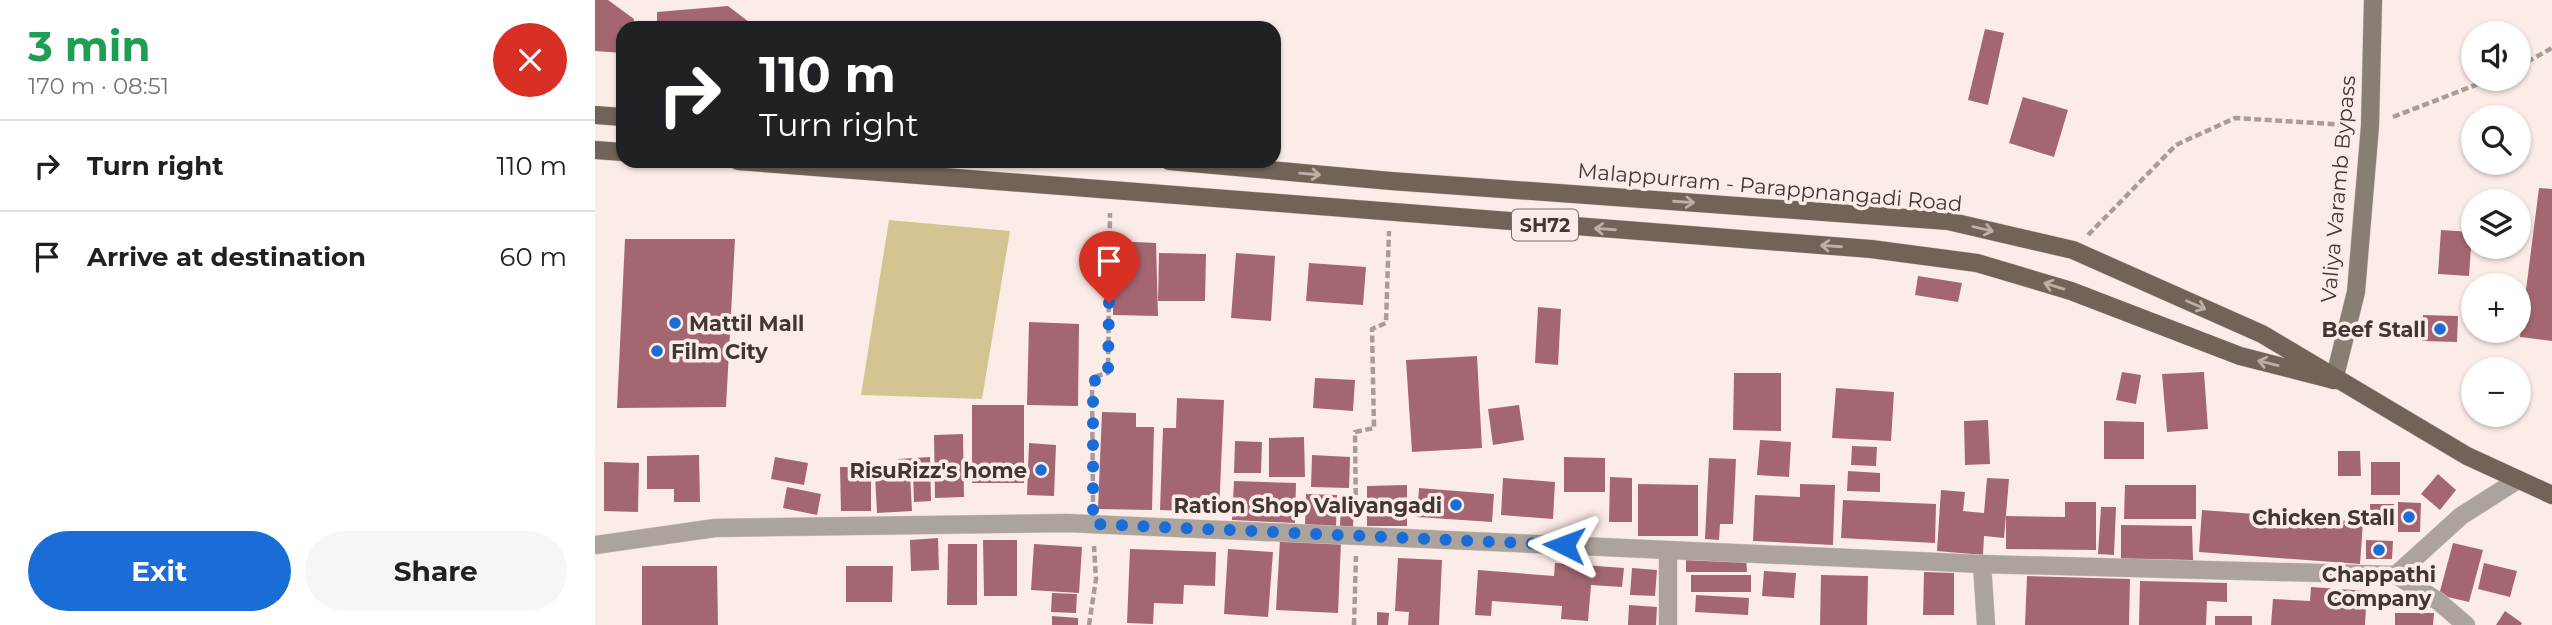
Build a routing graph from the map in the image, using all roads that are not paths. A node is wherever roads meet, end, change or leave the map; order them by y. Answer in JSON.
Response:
{"nodes":[{"id":1,"x":2373,"y":0,"type":"edge"},
{"id":2,"x":595,"y":115,"type":"edge"},
{"id":3,"x":616,"y":116,"type":"edge"},
{"id":4,"x":595,"y":150,"type":"edge"},
{"id":5,"x":616,"y":152,"type":"edge"},
{"id":6,"x":827,"y":168,"type":"edge"},
{"id":7,"x":1247,"y":168,"type":"edge"},
{"id":8,"x":2335,"y":380,"type":"junction"},
{"id":9,"x":2516,"y":481,"type":"junction"},
{"id":10,"x":2552,"y":495,"type":"edge"},
{"id":11,"x":595,"y":545,"type":"edge"},
{"id":12,"x":1668,"y":550,"type":"junction"},
{"id":13,"x":1982,"y":564,"type":"junction"},
{"id":14,"x":2396,"y":575,"type":"junction"},
{"id":15,"x":1668,"y":625,"type":"edge"},
{"id":16,"x":1986,"y":625,"type":"edge"},
{"id":17,"x":2466,"y":625,"type":"edge"}],
"edges":[{"from":1,"to":8,"type":"street","name":"Valiya Varamb Bypass"},
{"from":2,"to":3,"type":"main road"},
{"from":4,"to":5,"type":"main road"},
{"from":8,"to":6,"type":"main road","name":"Malappurram - Parappnangadi Road","number":"SH72","one_way":true},
{"from":7,"to":8,"type":"main road","name":"Malappurram - Parappnangadi Road","number":"SH72","one_way":true},
{"from":8,"to":9,"type":"main road","name":"Malappurram - Parappnangadi Road","number":"SH72"},
{"from":9,"to":10,"type":"main road","name":"Malappurram - Parappnangadi Road","number":"SH72"},
{"from":9,"to":14,"type":"street"},
{"from":11,"to":12,"type":"street"},
{"from":12,"to":13,"type":"street"},
{"from":12,"to":15,"type":"street"},
{"from":13,"to":14,"type":"street"},
{"from":13,"to":16,"type":"street"},
{"from":14,"to":17,"type":"street"}]}
